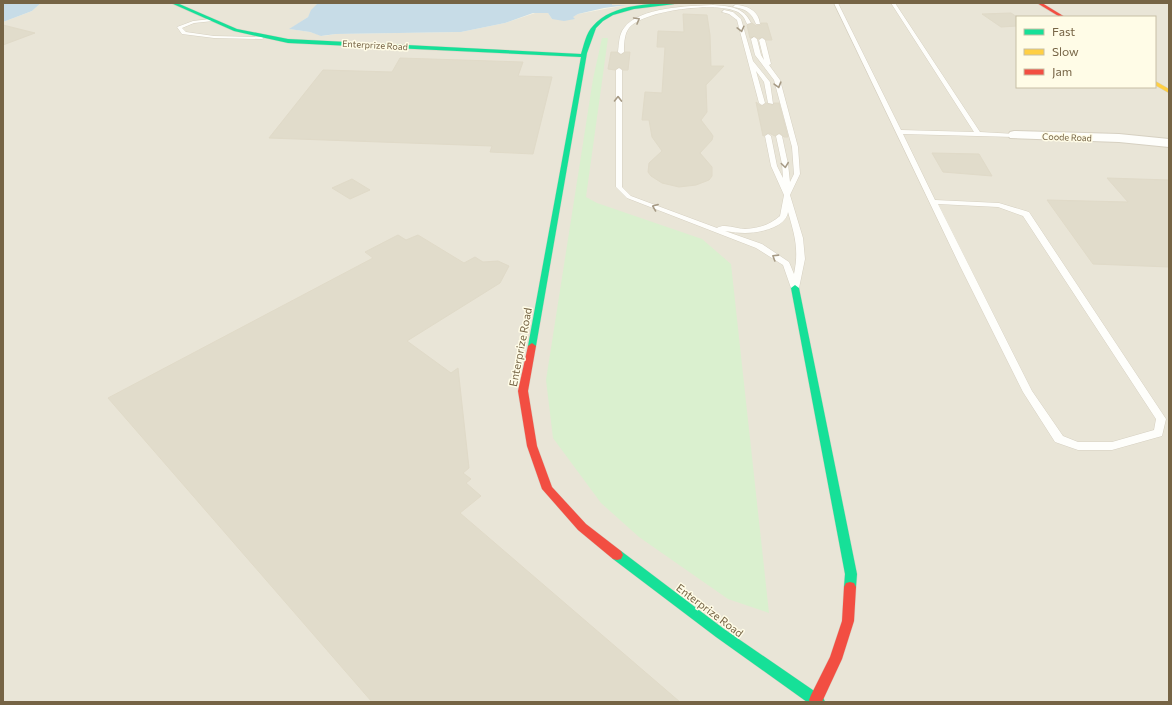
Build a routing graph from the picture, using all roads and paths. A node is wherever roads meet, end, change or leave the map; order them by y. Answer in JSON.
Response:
{"nodes":[{"id":1,"x":173,"y":3,"type":"edge"},
{"id":2,"x":681,"y":3,"type":"edge"},
{"id":3,"x":836,"y":3,"type":"edge"},
{"id":4,"x":893,"y":3,"type":"edge"},
{"id":5,"x":740,"y":5,"type":"edge"},
{"id":6,"x":1036,"y":5,"type":"edge"},
{"id":7,"x":699,"y":7,"type":"junction"},
{"id":8,"x":719,"y":7,"type":"junction"},
{"id":9,"x":1048,"y":16,"type":"edge"},
{"id":10,"x":1061,"y":16,"type":"edge"},
{"id":11,"x":211,"y":20,"type":"junction"},
{"id":12,"x":749,"y":22,"type":"dead end"},
{"id":13,"x":758,"y":23,"type":"dead end"},
{"id":14,"x":262,"y":38,"type":"junction"},
{"id":15,"x":754,"y":39,"type":"dead end"},
{"id":16,"x":762,"y":40,"type":"dead end"},
{"id":17,"x":621,"y":52,"type":"dead end"},
{"id":18,"x":584,"y":56,"type":"junction"},
{"id":19,"x":750,"y":59,"type":"junction"},
{"id":20,"x":769,"y":67,"type":"junction"},
{"id":21,"x":619,"y":70,"type":"dead end"},
{"id":22,"x":1156,"y":74,"type":"edge"},
{"id":23,"x":1169,"y":81,"type":"edge"},
{"id":24,"x":1156,"y":84,"type":"edge"},
{"id":25,"x":1169,"y":91,"type":"edge"},
{"id":26,"x":762,"y":103,"type":"dead end"},
{"id":27,"x":771,"y":103,"type":"dead end"},
{"id":28,"x":899,"y":132,"type":"junction"},
{"id":29,"x":978,"y":134,"type":"junction"},
{"id":30,"x":1014,"y":135,"type":"joint"},
{"id":31,"x":768,"y":136,"type":"dead end"},
{"id":32,"x":779,"y":136,"type":"dead end"},
{"id":33,"x":1169,"y":136,"type":"edge"},
{"id":34,"x":1119,"y":138,"type":"junction"},
{"id":35,"x":1169,"y":142,"type":"edge"},
{"id":36,"x":787,"y":195,"type":"junction"},
{"id":37,"x":934,"y":202,"type":"junction"},
{"id":38,"x":706,"y":226,"type":"junction"},
{"id":39,"x":795,"y":288,"type":"junction"},
{"id":40,"x":817,"y":701,"type":"edge"}],
"edges":[{"from":1,"to":11,"type":"street","name":"Enterprize Road"},
{"from":2,"to":18,"type":"street","name":"Enterprize Road"},
{"from":3,"to":28,"type":"lane"},
{"from":4,"to":29,"type":"lane"},
{"from":5,"to":8,"type":"lane"},
{"from":5,"to":13,"type":"lane"},
{"from":6,"to":9,"type":"street"},
{"from":6,"to":10,"type":"street"},
{"from":7,"to":8,"type":"lane"},
{"from":17,"to":7,"type":"lane","one_way":true},
{"from":7,"to":19,"type":"lane","one_way":true},
{"from":8,"to":12,"type":"lane"},
{"from":11,"to":14,"type":"street","name":"Enterprize Road"},
{"from":11,"to":14,"type":"lane"},
{"from":14,"to":18,"type":"street","name":"Enterprize Road"},
{"from":15,"to":20,"type":"lane"},
{"from":16,"to":20,"type":"lane"},
{"from":18,"to":40,"type":"street","name":"Enterprize Road"},
{"from":19,"to":26,"type":"lane"},
{"from":19,"to":27,"type":"lane"},
{"from":20,"to":36,"type":"lane","one_way":true},
{"from":38,"to":21,"type":"lane","one_way":true},
{"from":22,"to":23,"type":"street"},
{"from":24,"to":25,"type":"street"},
{"from":28,"to":29,"type":"lane"},
{"from":28,"to":37,"type":"lane"},
{"from":29,"to":30,"type":"lane"},
{"from":30,"to":34,"type":"street","name":"Coode Road"},
{"from":31,"to":36,"type":"lane"},
{"from":32,"to":36,"type":"lane","one_way":true},
{"from":33,"to":34,"type":"street","name":"Coode Road"},
{"from":34,"to":35,"type":"street","name":"Coode Road"},
{"from":36,"to":38,"type":"lane"},
{"from":36,"to":39,"type":"lane"},
{"from":37,"to":37,"type":"lane"},
{"from":39,"to":38,"type":"lane","one_way":true},
{"from":39,"to":40,"type":"street"}]}
